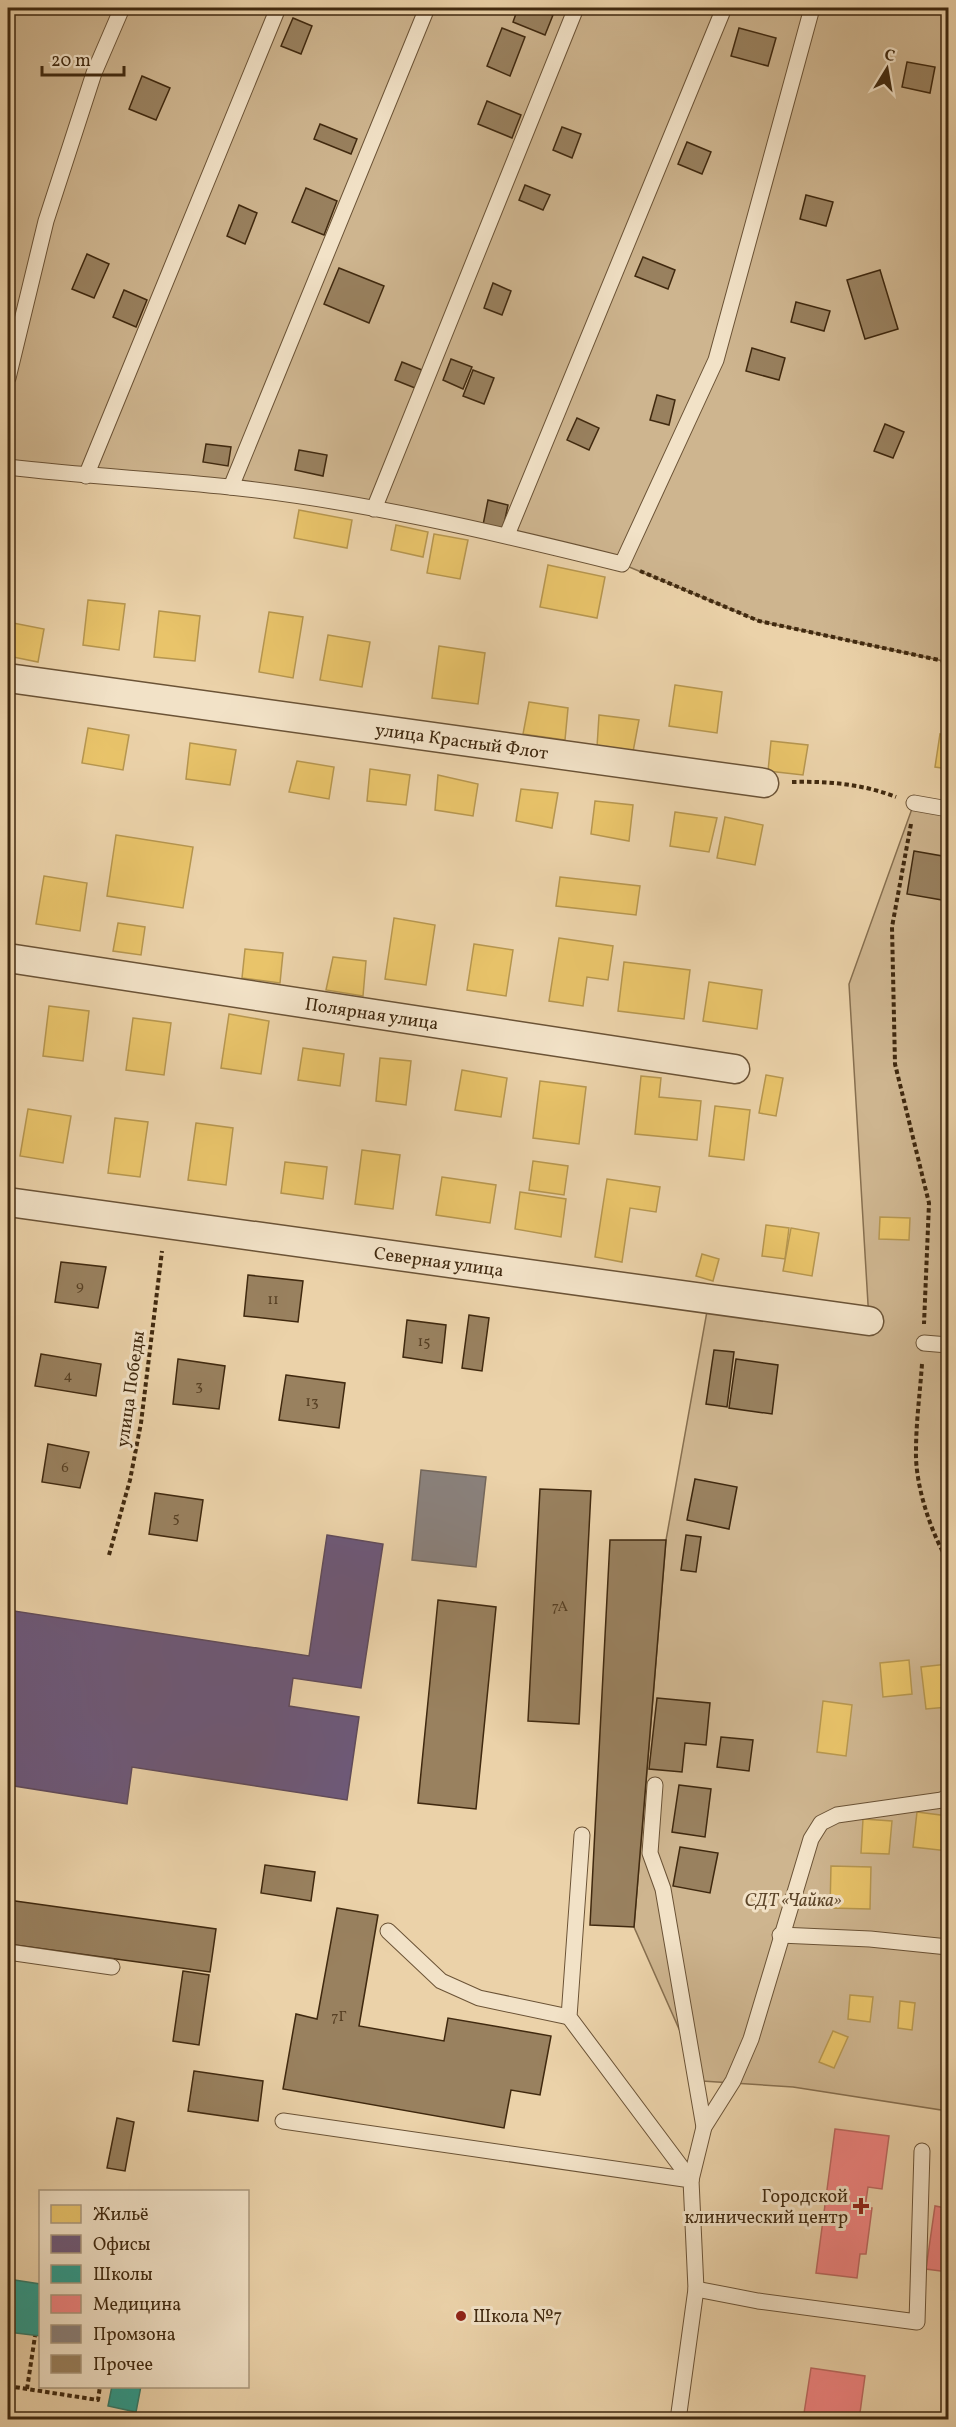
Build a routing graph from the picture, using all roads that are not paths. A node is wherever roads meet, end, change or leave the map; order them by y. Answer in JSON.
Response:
{"nodes":[{"id":1,"x":122,"y":8,"type":"edge"},
{"id":2,"x":278,"y":8,"type":"edge"},
{"id":3,"x":426,"y":8,"type":"edge"},
{"id":4,"x":576,"y":8,"type":"edge"},
{"id":5,"x":724,"y":8,"type":"edge"},
{"id":6,"x":812,"y":8,"type":"edge"},
{"id":7,"x":8,"y":378,"type":"edge"},
{"id":8,"x":8,"y":467,"type":"edge"},
{"id":9,"x":86,"y":476,"type":"junction"},
{"id":10,"x":231,"y":487,"type":"junction"},
{"id":11,"x":375,"y":508,"type":"junction"},
{"id":12,"x":507,"y":535,"type":"junction"},
{"id":13,"x":8,"y":678,"type":"edge"},
{"id":14,"x":764,"y":783,"type":"road end"},
{"id":15,"x":914,"y":803,"type":"road end"},
{"id":16,"x":948,"y":809,"type":"edge"},
{"id":17,"x":8,"y":958,"type":"edge"},
{"id":18,"x":735,"y":1069,"type":"dead end"},
{"id":19,"x":8,"y":1202,"type":"edge"},
{"id":20,"x":869,"y":1321,"type":"dead end"},
{"id":21,"x":924,"y":1343,"type":"road end"},
{"id":22,"x":948,"y":1345,"type":"edge"},
{"id":23,"x":656,"y":1785,"type":"dead end"},
{"id":24,"x":948,"y":1796,"type":"edge"},
{"id":25,"x":582,"y":1835,"type":"dead end"},
{"id":26,"x":388,"y":1931,"type":"dead end"},
{"id":27,"x":780,"y":1935,"type":"junction"},
{"id":28,"x":948,"y":1947,"type":"edge"},
{"id":29,"x":8,"y":1952,"type":"edge"},
{"id":30,"x":112,"y":1967,"type":"dead end"},
{"id":31,"x":569,"y":2017,"type":"junction"},
{"id":32,"x":283,"y":2121,"type":"dead end"},
{"id":33,"x":704,"y":2127,"type":"junction"},
{"id":34,"x":922,"y":2151,"type":"dead end"},
{"id":35,"x":690,"y":2180,"type":"junction"},
{"id":36,"x":696,"y":2289,"type":"junction"},
{"id":37,"x":678,"y":2420,"type":"edge"}],
"edges":[{"from":1,"to":7,"type":"lane"},
{"from":2,"to":9,"type":"lane"},
{"from":3,"to":10,"type":"lane"},
{"from":4,"to":11,"type":"lane"},
{"from":5,"to":12,"type":"lane"},
{"from":6,"to":12,"type":"lane"},
{"from":8,"to":9,"type":"lane"},
{"from":9,"to":10,"type":"lane"},
{"from":10,"to":11,"type":"lane"},
{"from":11,"to":12,"type":"lane"},
{"from":13,"to":14,"type":"street","name":"улица Красный Флот"},
{"from":15,"to":16,"type":"lane"},
{"from":17,"to":18,"type":"street","name":"Полярная улица"},
{"from":19,"to":20,"type":"street","name":"Северная улица"},
{"from":21,"to":22,"type":"lane"},
{"from":23,"to":33,"type":"lane"},
{"from":24,"to":27,"type":"lane"},
{"from":25,"to":31,"type":"lane"},
{"from":26,"to":31,"type":"lane"},
{"from":27,"to":28,"type":"lane"},
{"from":27,"to":33,"type":"lane"},
{"from":29,"to":30,"type":"lane"},
{"from":31,"to":35,"type":"lane"},
{"from":32,"to":35,"type":"lane"},
{"from":33,"to":35,"type":"lane"},
{"from":34,"to":36,"type":"lane"},
{"from":35,"to":36,"type":"lane"},
{"from":36,"to":37,"type":"lane"}]}
